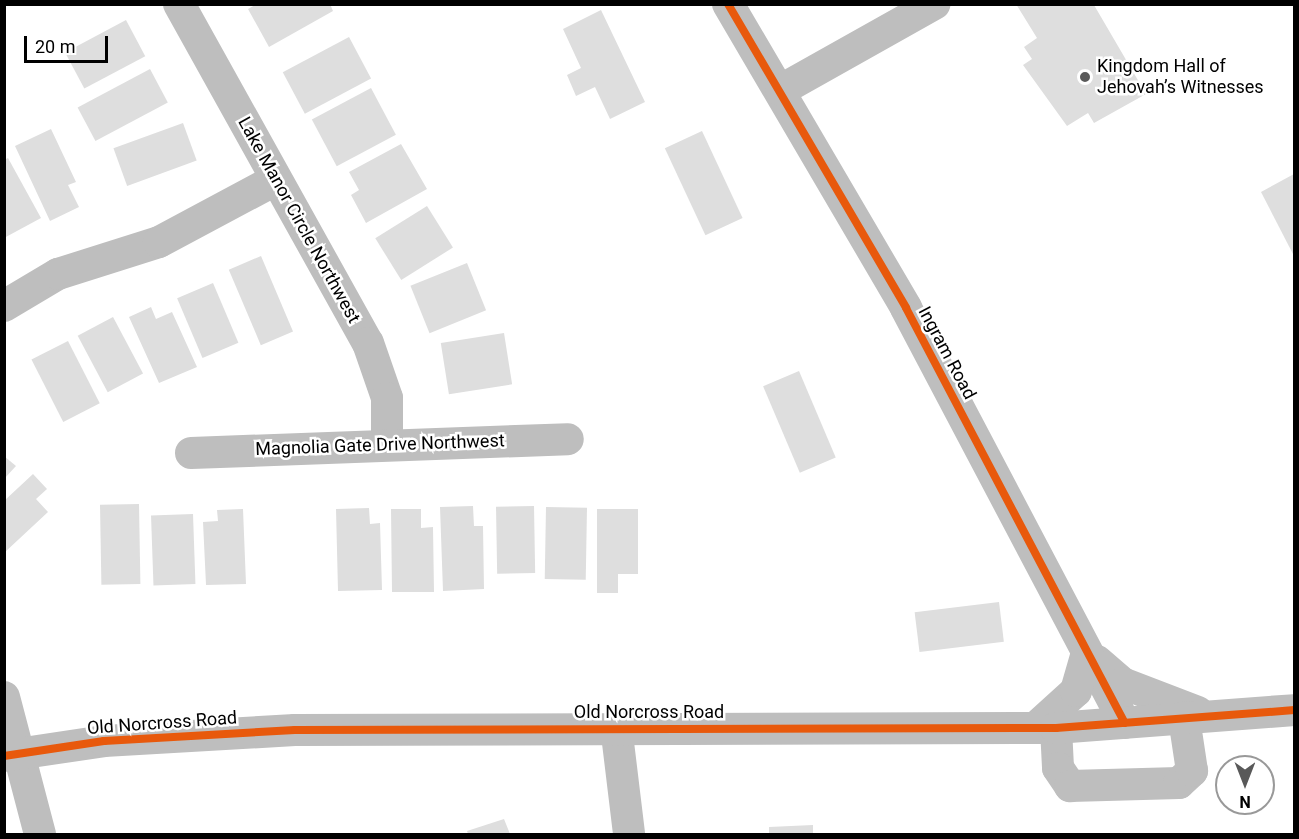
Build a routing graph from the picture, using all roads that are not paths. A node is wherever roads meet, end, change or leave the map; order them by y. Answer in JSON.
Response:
{"nodes":[{"id":1,"x":179,"y":4,"type":"edge"},
{"id":2,"x":728,"y":4,"type":"edge"},
{"id":3,"x":934,"y":4,"type":"edge"},
{"id":4,"x":781,"y":90,"type":"junction"},
{"id":5,"x":275,"y":180,"type":"junction"},
{"id":6,"x":4,"y":306,"type":"edge"},
{"id":7,"x":568,"y":439,"type":"dead end"},
{"id":8,"x":387,"y":445,"type":"junction"},
{"id":9,"x":191,"y":453,"type":"dead end"},
{"id":10,"x":1087,"y":653,"type":"junction"},
{"id":11,"x":4,"y":697,"type":"edge"},
{"id":12,"x":1294,"y":710,"type":"edge"},
{"id":13,"x":1215,"y":716,"type":"junction"},
{"id":14,"x":1184,"y":718,"type":"junction"},
{"id":15,"x":1125,"y":723,"type":"junction"},
{"id":16,"x":616,"y":726,"type":"junction"},
{"id":17,"x":1045,"y":728,"type":"junction"},
{"id":18,"x":13,"y":754,"type":"edge"},
{"id":19,"x":40,"y":834,"type":"edge"},
{"id":20,"x":629,"y":834,"type":"edge"}],
"edges":[{"from":1,"to":5,"type":"street","name":"Lake Manor Circle Northwest"},
{"from":2,"to":4,"type":"street","name":"Ingram Road"},
{"from":3,"to":4,"type":"street"},
{"from":4,"to":10,"type":"street","name":"Ingram Road"},
{"from":5,"to":6,"type":"street"},
{"from":5,"to":8,"type":"street","name":"Lake Manor Circle Northwest"},
{"from":7,"to":8,"type":"street","name":"Magnolia Gate Drive Northwest"},
{"from":8,"to":9,"type":"street","name":"Magnolia Gate Drive Northwest"},
{"from":10,"to":13,"type":"street"},
{"from":10,"to":15,"type":"street","name":"Ingram Road"},
{"from":10,"to":17,"type":"street"},
{"from":11,"to":18,"type":"street"},
{"from":12,"to":13,"type":"street","name":"Old Norcross Road"},
{"from":13,"to":14,"type":"street","name":"Old Norcross Road"},
{"from":14,"to":15,"type":"street","name":"Old Norcross Road"},
{"from":14,"to":17,"type":"street"},
{"from":15,"to":17,"type":"street","name":"Old Norcross Road"},
{"from":16,"to":17,"type":"street","name":"Old Norcross Road"},
{"from":16,"to":18,"type":"street","name":"Old Norcross Road"},
{"from":16,"to":20,"type":"street"},
{"from":18,"to":19,"type":"street"}]}
